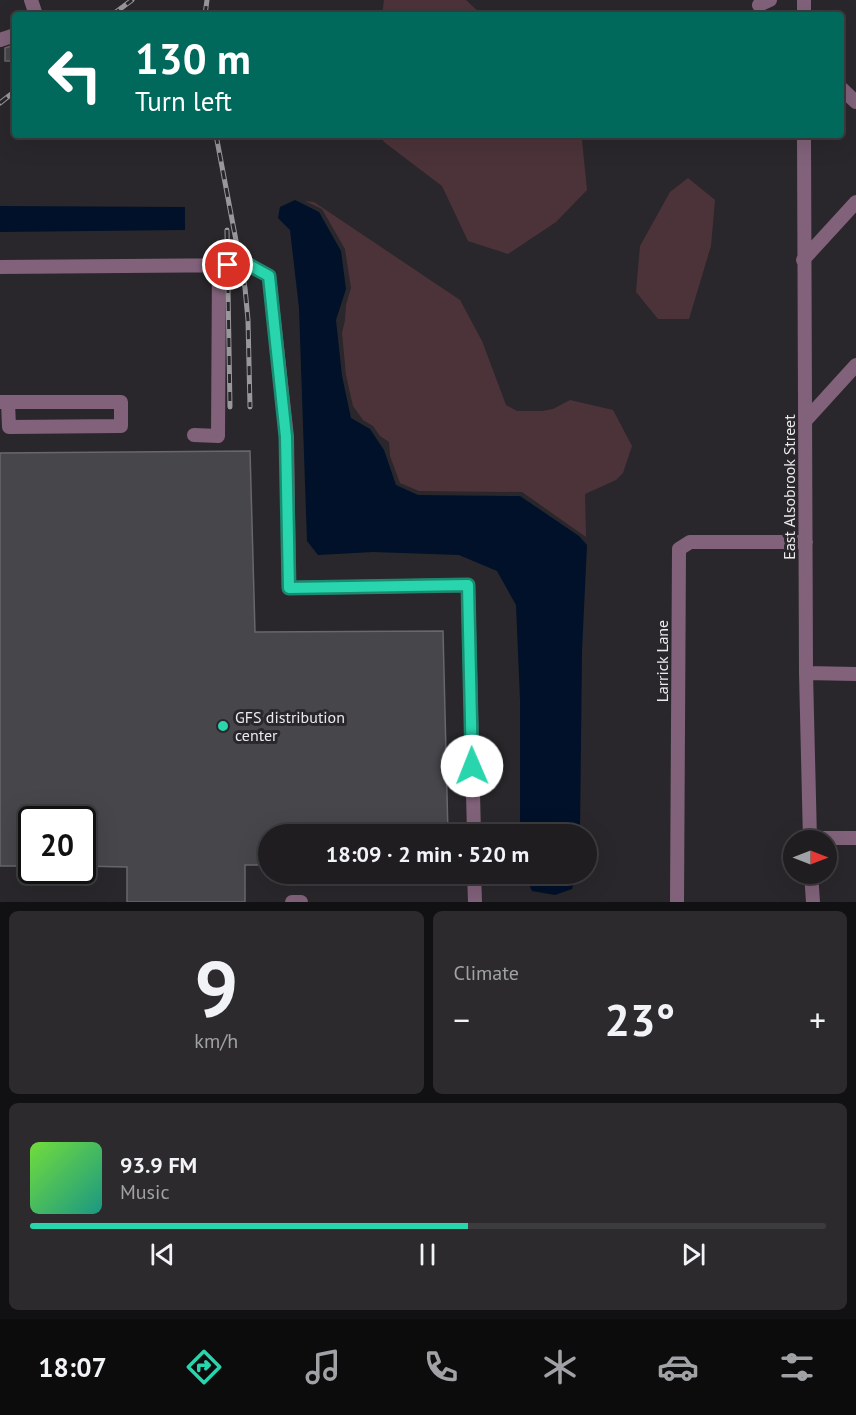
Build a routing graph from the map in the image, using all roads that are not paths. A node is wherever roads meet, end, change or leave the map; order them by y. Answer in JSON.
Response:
{"nodes":[{"id":1,"x":844,"y":91,"type":"edge"},
{"id":2,"x":856,"y":102,"type":"edge"},
{"id":3,"x":804,"y":138,"type":"edge"},
{"id":4,"x":856,"y":202,"type":"edge"},
{"id":5,"x":803,"y":260,"type":"junction"},
{"id":6,"x":219,"y":265,"type":"junction"},
{"id":7,"x":0,"y":267,"type":"edge"},
{"id":8,"x":856,"y":365,"type":"edge"},
{"id":9,"x":4,"y":402,"type":"edge"},
{"id":10,"x":806,"y":420,"type":"junction"},
{"id":11,"x":194,"y":435,"type":"dead end"},
{"id":12,"x":806,"y":542,"type":"junction"},
{"id":13,"x":806,"y":673,"type":"junction"},
{"id":14,"x":856,"y":674,"type":"edge"},
{"id":15,"x":474,"y":824,"type":"edge"},
{"id":16,"x":810,"y":830,"type":"edge"},
{"id":17,"x":837,"y":838,"type":"edge"},
{"id":18,"x":856,"y":838,"type":"edge"},
{"id":19,"x":474,"y":884,"type":"edge"},
{"id":20,"x":812,"y":884,"type":"edge"},
{"id":21,"x":292,"y":902,"type":"edge"},
{"id":22,"x":301,"y":902,"type":"edge"},
{"id":23,"x":475,"y":902,"type":"edge"},
{"id":24,"x":677,"y":902,"type":"edge"},
{"id":25,"x":813,"y":902,"type":"edge"}],
"edges":[{"from":1,"to":2,"type":"street"},
{"from":3,"to":5,"type":"street","name":"East Alsobrook Street"},
{"from":4,"to":5,"type":"street"},
{"from":5,"to":10,"type":"street","name":"East Alsobrook Street"},
{"from":6,"to":7,"type":"street"},
{"from":6,"to":11,"type":"street"},
{"from":6,"to":15,"type":"street"},
{"from":8,"to":10,"type":"street"},
{"from":9,"to":9,"type":"street"},
{"from":10,"to":12,"type":"street","name":"East Alsobrook Street"},
{"from":12,"to":13,"type":"street","name":"East Alsobrook Street"},
{"from":12,"to":24,"type":"street","name":"Larrick Lane"},
{"from":13,"to":14,"type":"street"},
{"from":13,"to":16,"type":"street","name":"East Alsobrook Street"},
{"from":17,"to":18,"type":"street"},
{"from":19,"to":23,"type":"street"},
{"from":20,"to":25,"type":"street"},
{"from":21,"to":22,"type":"street"}]}
